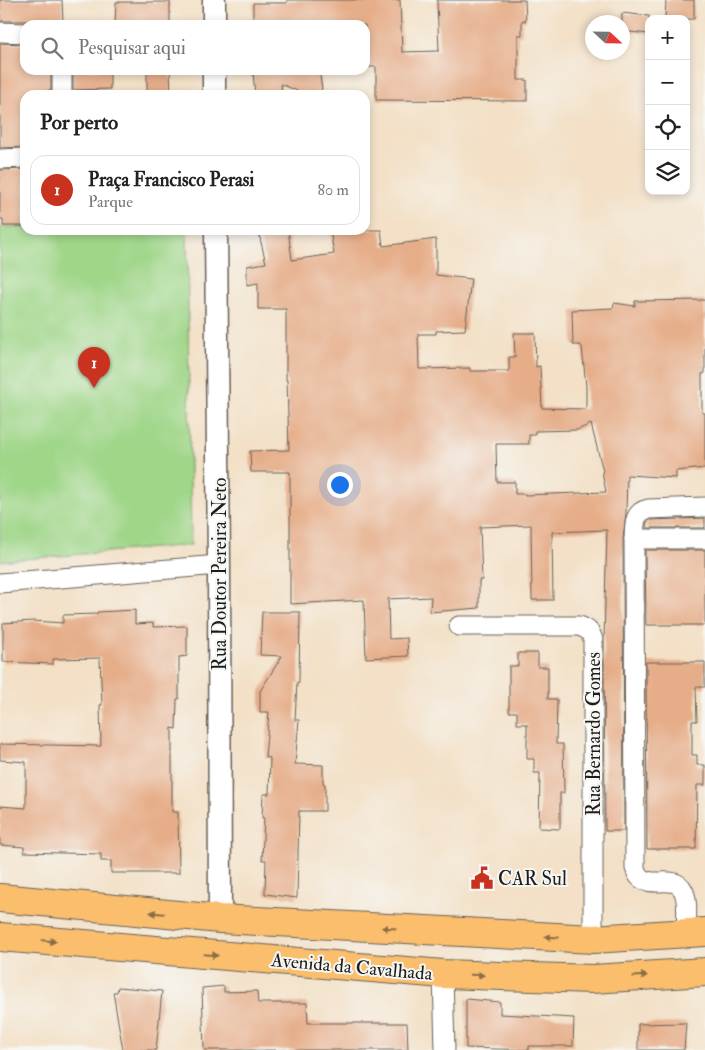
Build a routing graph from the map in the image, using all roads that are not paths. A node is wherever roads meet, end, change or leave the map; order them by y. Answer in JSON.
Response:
{"nodes":[{"id":1,"x":214,"y":0,"type":"edge"},
{"id":2,"x":214,"y":20,"type":"edge"},
{"id":3,"x":0,"y":32,"type":"edge"},
{"id":4,"x":20,"y":33,"type":"edge"},
{"id":5,"x":62,"y":75,"type":"edge"},
{"id":6,"x":214,"y":75,"type":"edge"},
{"id":7,"x":62,"y":90,"type":"edge"},
{"id":8,"x":214,"y":90,"type":"edge"},
{"id":9,"x":20,"y":158,"type":"edge"},
{"id":10,"x":0,"y":159,"type":"edge"},
{"id":11,"x":216,"y":235,"type":"edge"},
{"id":12,"x":705,"y":507,"type":"edge"},
{"id":13,"x":634,"y":539,"type":"junction"},
{"id":14,"x":705,"y":539,"type":"edge"},
{"id":15,"x":220,"y":565,"type":"junction"},
{"id":16,"x":0,"y":583,"type":"edge"},
{"id":17,"x":459,"y":626,"type":"dead end"},
{"id":18,"x":0,"y":898,"type":"edge"},
{"id":19,"x":220,"y":919,"type":"junction"},
{"id":20,"x":695,"y":932,"type":"edge"},
{"id":21,"x":0,"y":937,"type":"edge"},
{"id":22,"x":593,"y":939,"type":"junction"},
{"id":23,"x":705,"y":972,"type":"edge"},
{"id":24,"x":444,"y":974,"type":"junction"},
{"id":25,"x":445,"y":1050,"type":"edge"}],
"edges":[{"from":1,"to":2,"type":"street"},
{"from":3,"to":4,"type":"street"},
{"from":5,"to":7,"type":"street"},
{"from":6,"to":8,"type":"street"},
{"from":9,"to":10,"type":"street"},
{"from":11,"to":15,"type":"street","name":"Rua Doutor Pereira Neto"},
{"from":12,"to":13,"type":"street"},
{"from":13,"to":14,"type":"street"},
{"from":13,"to":20,"type":"street"},
{"from":15,"to":16,"type":"street"},
{"from":15,"to":19,"type":"street","name":"Rua Doutor Pereira Neto"},
{"from":17,"to":22,"type":"street","name":"Rua Bernardo Gomes"},
{"from":19,"to":18,"type":"main road","name":"Avenida da Cavalhada","one_way":true},
{"from":22,"to":19,"type":"main road","name":"Avenida da Cavalhada","one_way":true},
{"from":20,"to":22,"type":"main road","name":"Avenida da Cavalhada"},
{"from":21,"to":24,"type":"main road","name":"Avenida da Cavalhada","one_way":true},
{"from":24,"to":23,"type":"main road","name":"Avenida da Cavalhada","one_way":true},
{"from":24,"to":25,"type":"street"}]}
